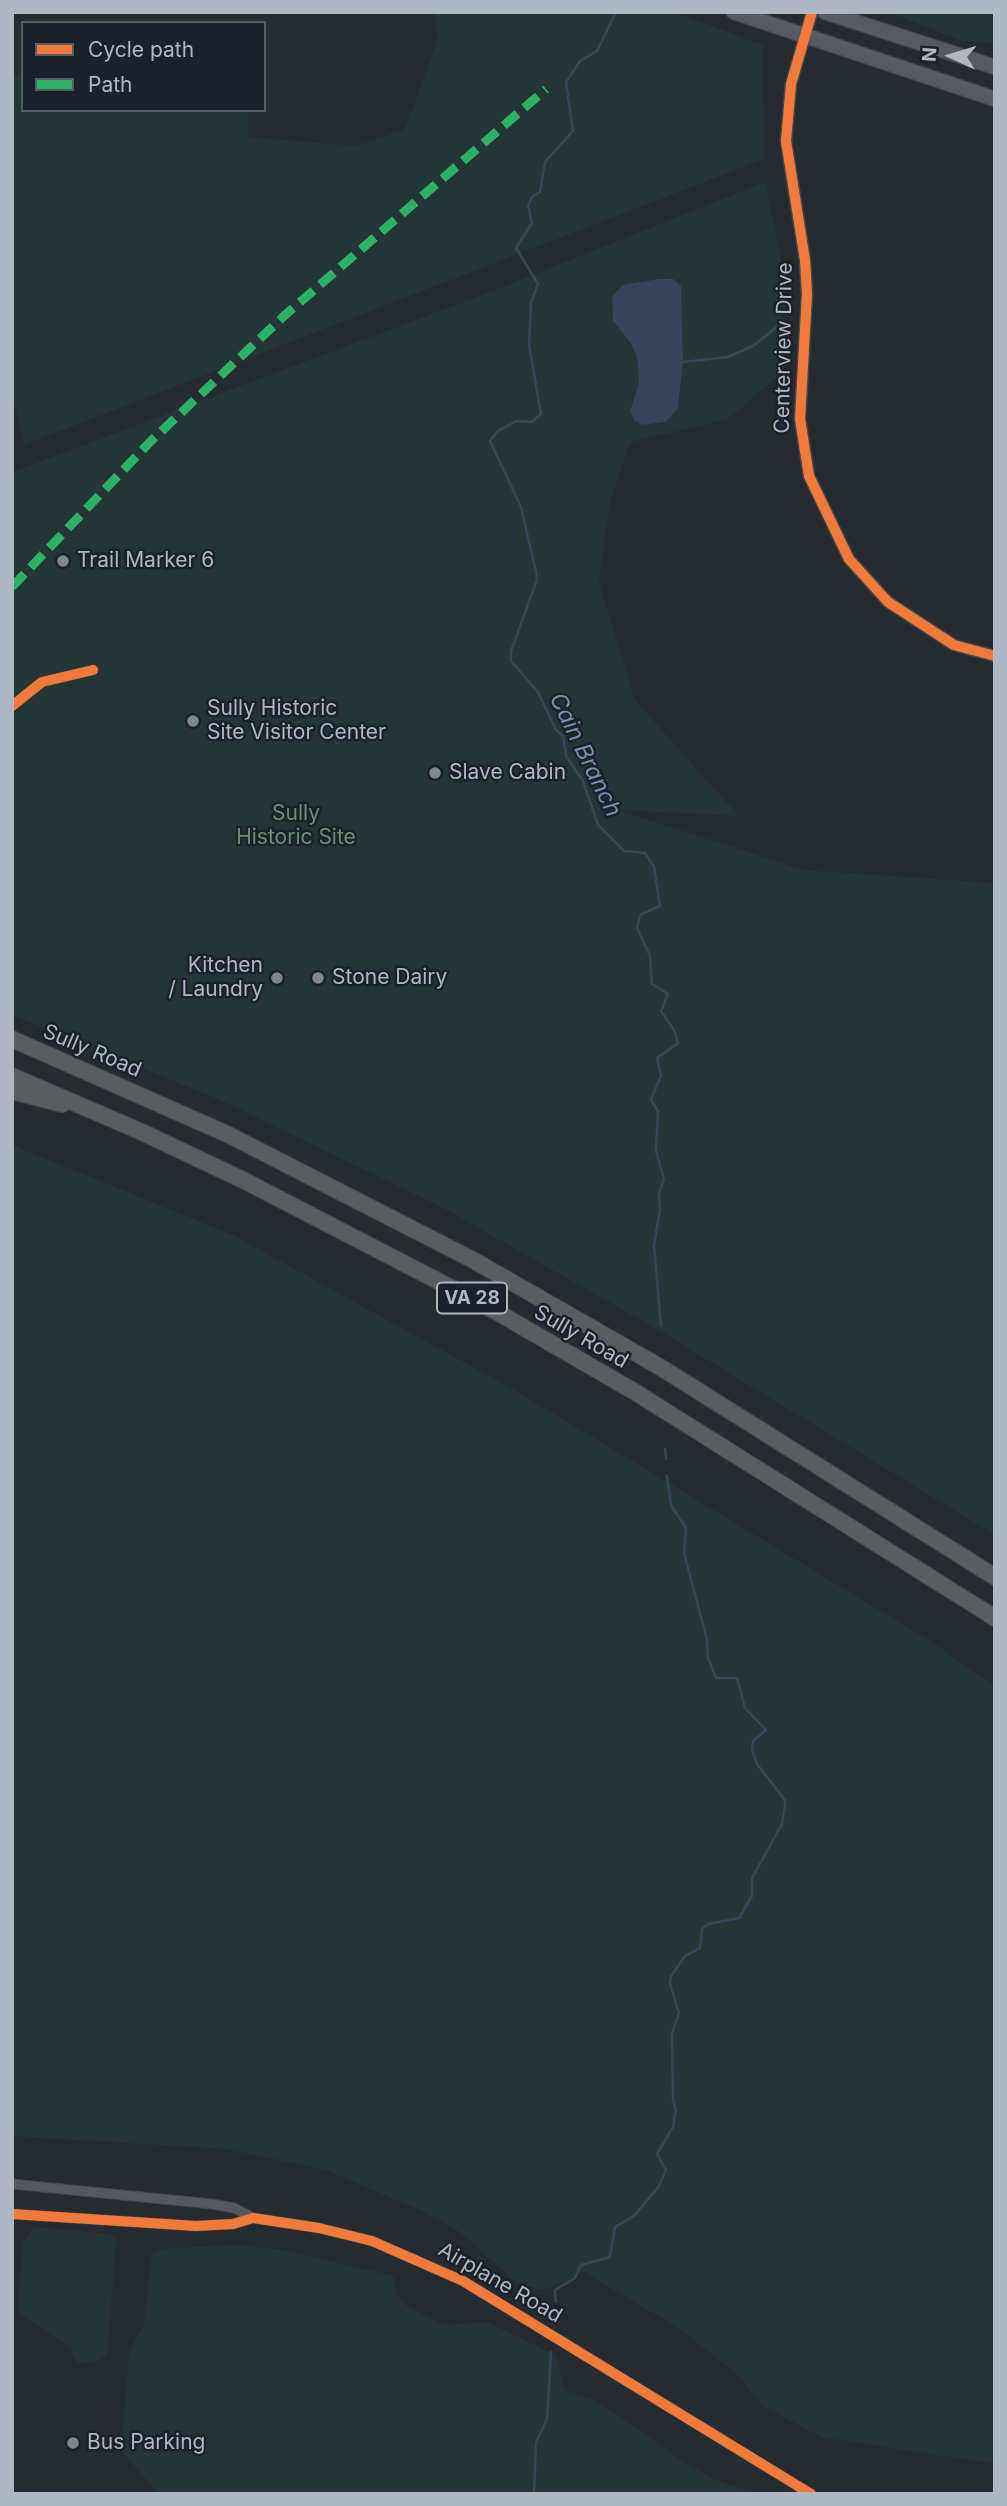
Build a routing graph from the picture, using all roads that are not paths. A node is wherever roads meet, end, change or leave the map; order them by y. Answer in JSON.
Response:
{"nodes":[{"id":1,"x":734,"y":12,"type":"edge"},
{"id":2,"x":812,"y":12,"type":"edge"},
{"id":3,"x":825,"y":12,"type":"edge"},
{"id":4,"x":803,"y":37,"type":"junction"},
{"id":5,"x":995,"y":67,"type":"edge"},
{"id":6,"x":995,"y":99,"type":"edge"},
{"id":7,"x":995,"y":656,"type":"edge"},
{"id":8,"x":93,"y":670,"type":"dead end"},
{"id":9,"x":12,"y":706,"type":"edge"},
{"id":10,"x":12,"y":1039,"type":"edge"},
{"id":11,"x":12,"y":1076,"type":"edge"},
{"id":12,"x":12,"y":1091,"type":"edge"},
{"id":13,"x":92,"y":1109,"type":"junction"},
{"id":14,"x":995,"y":1577,"type":"edge"},
{"id":15,"x":995,"y":1618,"type":"edge"},
{"id":16,"x":12,"y":2184,"type":"edge"},
{"id":17,"x":12,"y":2214,"type":"edge"},
{"id":18,"x":253,"y":2218,"type":"junction"},
{"id":19,"x":811,"y":2494,"type":"edge"}],
"edges":[{"from":1,"to":4,"type":"main road"},
{"from":2,"to":4,"type":"street","name":"Centerview Drive"},
{"from":3,"to":5,"type":"main road"},
{"from":4,"to":6,"type":"main road"},
{"from":4,"to":7,"type":"street","name":"Centerview Drive"},
{"from":8,"to":9,"type":"street"},
{"from":10,"to":14,"type":"highway","name":"Sully Road","number":"VA 28"},
{"from":11,"to":13,"type":"highway","name":"Sully Road","number":"VA 28"},
{"from":12,"to":13,"type":"highway"},
{"from":13,"to":15,"type":"highway","name":"Sully Road","number":"VA 28"},
{"from":16,"to":18,"type":"street","name":"Airplane Road"},
{"from":17,"to":18,"type":"street","name":"Airplane Road"},
{"from":18,"to":19,"type":"street","name":"Airplane Road"}]}
